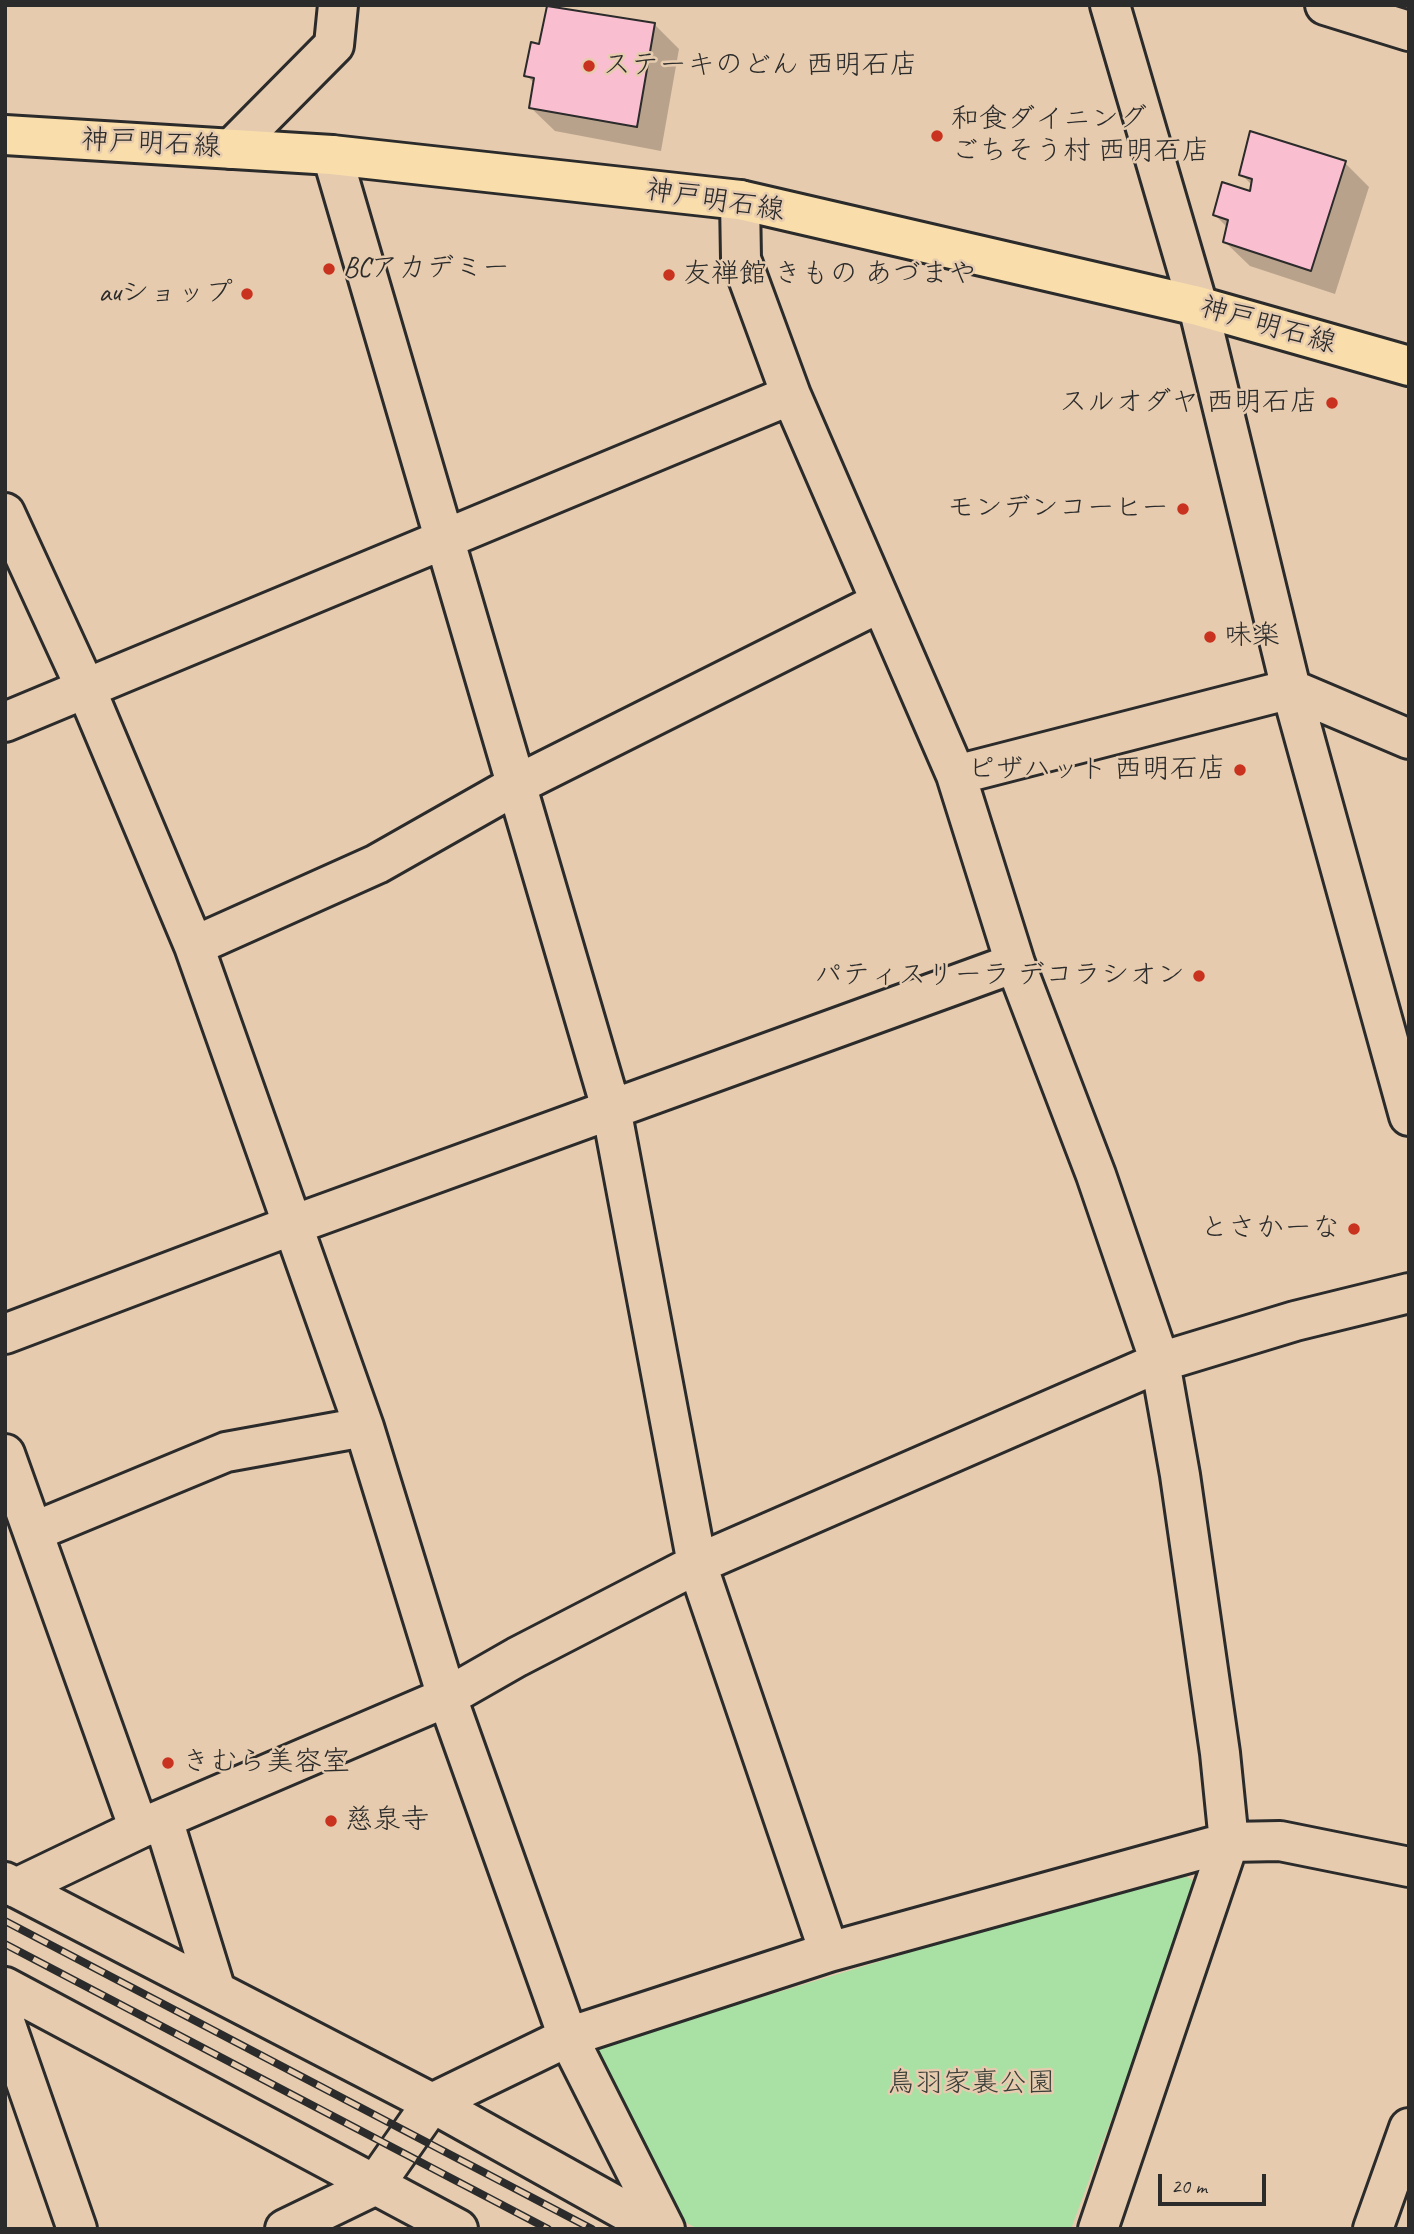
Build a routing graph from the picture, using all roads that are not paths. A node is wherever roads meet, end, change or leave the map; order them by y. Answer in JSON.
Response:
{"nodes":[{"id":1,"x":338,"y":5,"type":"edge"},
{"id":2,"x":1110,"y":5,"type":"edge"},
{"id":3,"x":1325,"y":5,"type":"edge"},
{"id":4,"x":1409,"y":31,"type":"edge"},
{"id":5,"x":5,"y":135,"type":"edge"},
{"id":6,"x":231,"y":149,"type":"junction"},
{"id":7,"x":332,"y":155,"type":"junction"},
{"id":8,"x":740,"y":200,"type":"junction"},
{"id":9,"x":1198,"y":306,"type":"junction"},
{"id":10,"x":1409,"y":366,"type":"edge"},
{"id":11,"x":791,"y":395,"type":"junction"},
{"id":12,"x":5,"y":513,"type":"edge"},
{"id":13,"x":445,"y":540,"type":"junction"},
{"id":14,"x":881,"y":602,"type":"junction"},
{"id":15,"x":86,"y":689,"type":"junction"},
{"id":16,"x":1291,"y":689,"type":"junction"},
{"id":17,"x":5,"y":722,"type":"edge"},
{"id":18,"x":1409,"y":739,"type":"edge"},
{"id":19,"x":956,"y":775,"type":"junction"},
{"id":20,"x":518,"y":784,"type":"junction"},
{"id":21,"x":194,"y":946,"type":"junction"},
{"id":22,"x":1015,"y":963,"type":"junction"},
{"id":23,"x":611,"y":1108,"type":"junction"},
{"id":24,"x":1409,"y":1116,"type":"edge"},
{"id":25,"x":293,"y":1225,"type":"junction"},
{"id":26,"x":1409,"y":1293,"type":"edge"},
{"id":27,"x":5,"y":1334,"type":"edge"},
{"id":28,"x":1160,"y":1362,"type":"junction"},
{"id":29,"x":364,"y":1427,"type":"junction"},
{"id":30,"x":5,"y":1454,"type":"edge"},
{"id":31,"x":33,"y":1532,"type":"junction"},
{"id":32,"x":697,"y":1564,"type":"junction"},
{"id":33,"x":447,"y":1697,"type":"junction"},
{"id":34,"x":151,"y":1824,"type":"junction"},
{"id":35,"x":1229,"y":1842,"type":"junction"},
{"id":36,"x":1409,"y":1867,"type":"edge"},
{"id":37,"x":11,"y":1885,"type":"edge"},
{"id":38,"x":829,"y":1952,"type":"junction"},
{"id":39,"x":5,"y":1987,"type":"edge"},
{"id":40,"x":216,"y":1991,"type":"junction"},
{"id":41,"x":5,"y":2022,"type":"edge"},
{"id":42,"x":568,"y":2037,"type":"junction"},
{"id":43,"x":432,"y":2103,"type":"junction"},
{"id":44,"x":1409,"y":2128,"type":"edge"},
{"id":45,"x":374,"y":2186,"type":"junction"},
{"id":46,"x":1389,"y":2210,"type":"edge"},
{"id":47,"x":77,"y":2229,"type":"edge"},
{"id":48,"x":285,"y":2229,"type":"edge"},
{"id":49,"x":458,"y":2229,"type":"edge"},
{"id":50,"x":658,"y":2229,"type":"edge"},
{"id":51,"x":665,"y":2229,"type":"edge"},
{"id":52,"x":1098,"y":2229,"type":"edge"}],
"edges":[{"from":1,"to":6,"type":"street"},
{"from":2,"to":9,"type":"street"},
{"from":3,"to":4,"type":"street"},
{"from":5,"to":6,"type":"main road","name":"神戸明石線"},
{"from":6,"to":7,"type":"main road","name":"神戸明石線"},
{"from":7,"to":8,"type":"main road","name":"神戸明石線"},
{"from":7,"to":13,"type":"street"},
{"from":8,"to":9,"type":"main road","name":"神戸明石線"},
{"from":8,"to":11,"type":"street"},
{"from":9,"to":10,"type":"main road","name":"神戸明石線"},
{"from":9,"to":16,"type":"street"},
{"from":11,"to":13,"type":"street"},
{"from":11,"to":14,"type":"street"},
{"from":12,"to":15,"type":"street"},
{"from":13,"to":15,"type":"street"},
{"from":13,"to":20,"type":"street"},
{"from":14,"to":19,"type":"street"},
{"from":14,"to":20,"type":"street"},
{"from":15,"to":17,"type":"street"},
{"from":15,"to":21,"type":"street"},
{"from":16,"to":18,"type":"street"},
{"from":16,"to":19,"type":"street"},
{"from":16,"to":24,"type":"street"},
{"from":19,"to":22,"type":"street"},
{"from":20,"to":21,"type":"street"},
{"from":20,"to":23,"type":"street"},
{"from":21,"to":25,"type":"street"},
{"from":22,"to":23,"type":"street"},
{"from":22,"to":28,"type":"street"},
{"from":23,"to":25,"type":"street"},
{"from":23,"to":32,"type":"street"},
{"from":25,"to":27,"type":"street"},
{"from":25,"to":29,"type":"street"},
{"from":26,"to":28,"type":"street"},
{"from":28,"to":32,"type":"street"},
{"from":28,"to":35,"type":"street"},
{"from":29,"to":31,"type":"street"},
{"from":29,"to":33,"type":"street"},
{"from":30,"to":31,"type":"street"},
{"from":31,"to":34,"type":"street"},
{"from":32,"to":33,"type":"street"},
{"from":32,"to":38,"type":"street"},
{"from":33,"to":34,"type":"street"},
{"from":33,"to":42,"type":"street"},
{"from":34,"to":37,"type":"street"},
{"from":34,"to":40,"type":"street"},
{"from":35,"to":36,"type":"street"},
{"from":35,"to":38,"type":"street"},
{"from":35,"to":52,"type":"street"},
{"from":37,"to":40,"type":"street"},
{"from":38,"to":42,"type":"street"},
{"from":39,"to":45,"type":"street"},
{"from":40,"to":43,"type":"street"},
{"from":41,"to":47,"type":"street"},
{"from":42,"to":43,"type":"street"},
{"from":42,"to":51,"type":"street"},
{"from":43,"to":45,"type":"street"},
{"from":43,"to":50,"type":"street"},
{"from":44,"to":46,"type":"street"},
{"from":45,"to":48,"type":"street"},
{"from":45,"to":49,"type":"street"}]}
